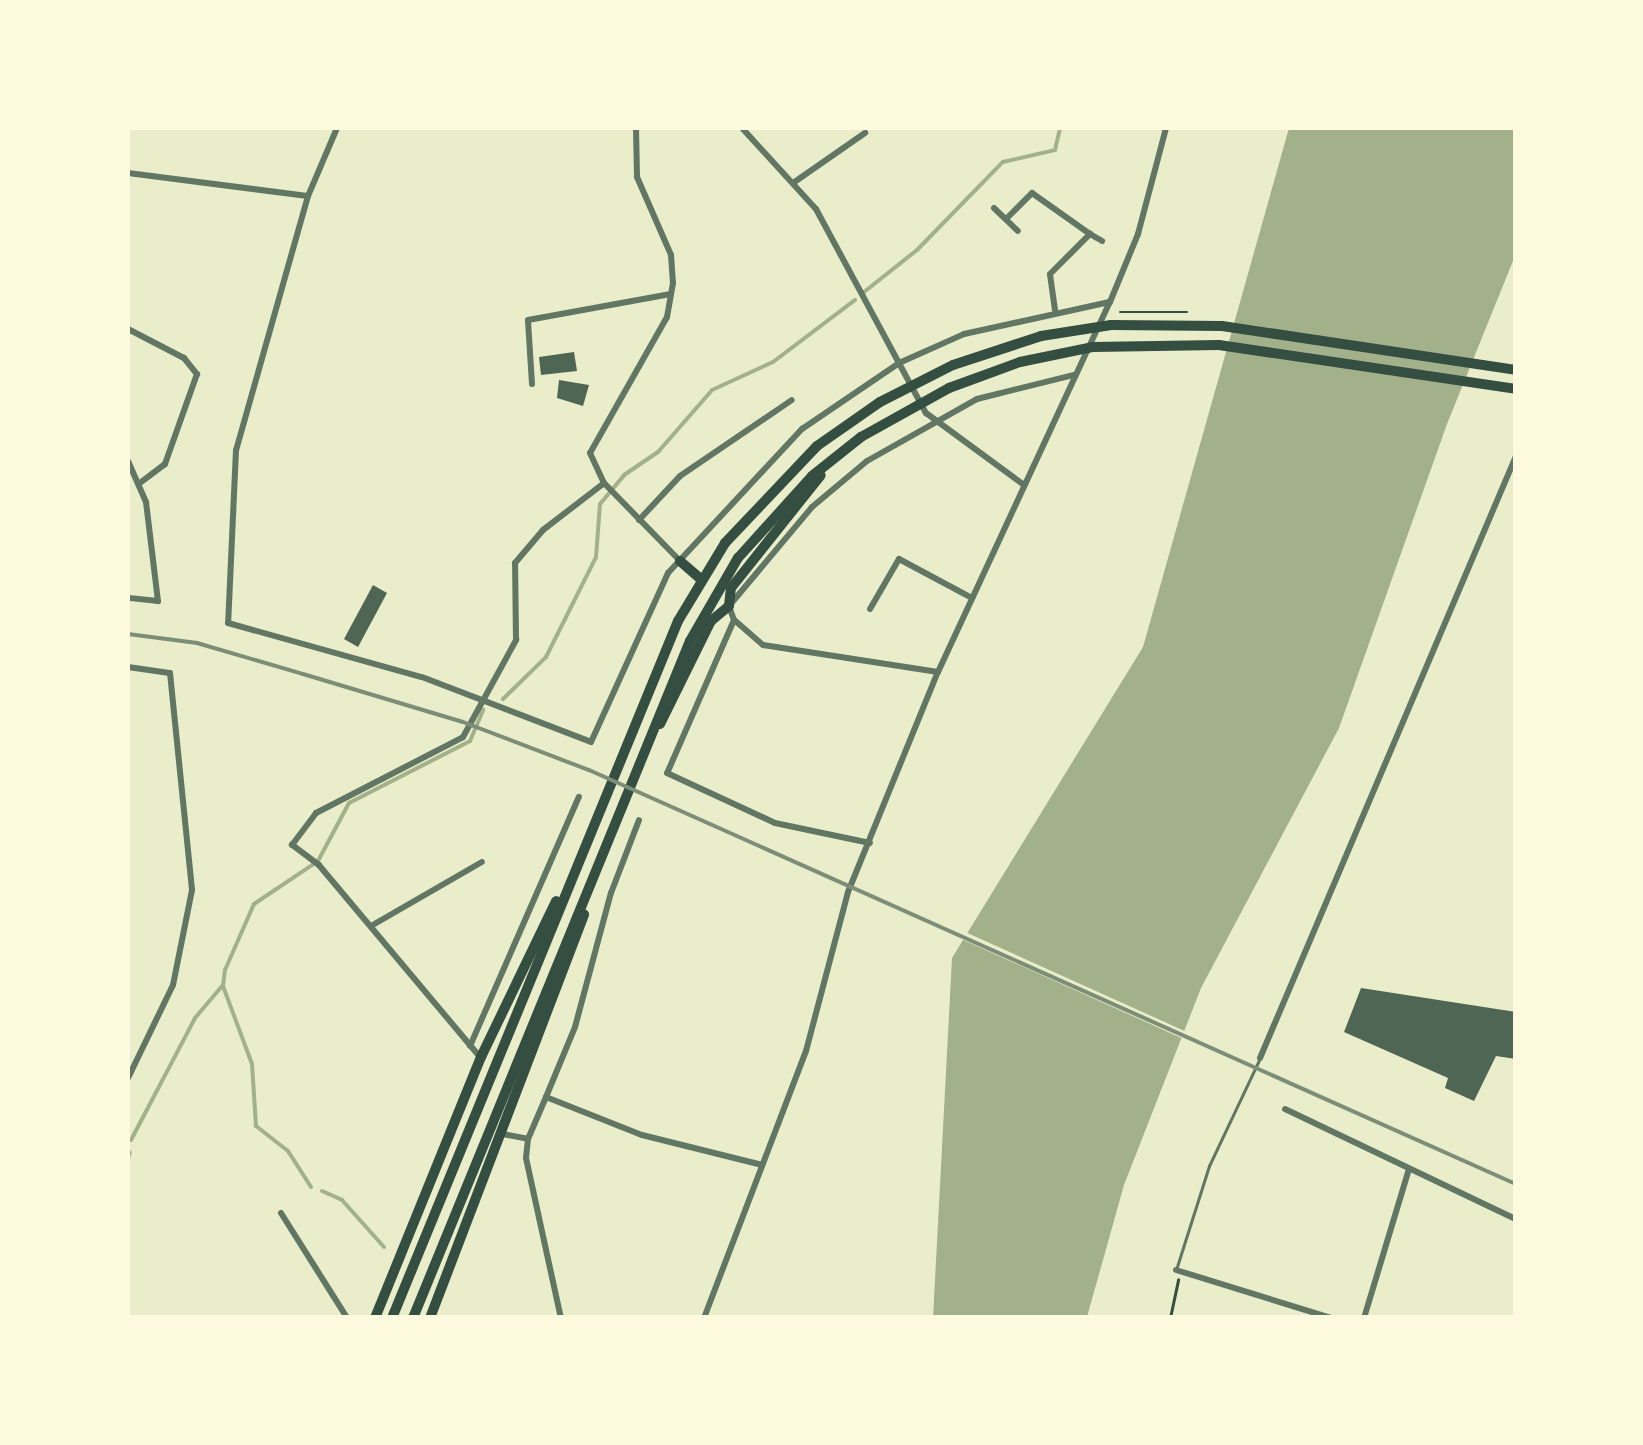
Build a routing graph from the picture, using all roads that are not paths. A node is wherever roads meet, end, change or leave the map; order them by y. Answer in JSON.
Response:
{"nodes":[{"id":1,"x":337,"y":128,"type":"edge"},
{"id":2,"x":636,"y":128,"type":"edge"},
{"id":3,"x":742,"y":128,"type":"edge"},
{"id":4,"x":1166,"y":128,"type":"edge"},
{"id":5,"x":864,"y":134,"type":"dead end"},
{"id":6,"x":128,"y":173,"type":"edge"},
{"id":7,"x":792,"y":184,"type":"junction"},
{"id":8,"x":308,"y":196,"type":"junction"},
{"id":9,"x":994,"y":208,"type":"dead end"},
{"id":10,"x":1006,"y":219,"type":"junction"},
{"id":11,"x":1018,"y":231,"type":"dead end"},
{"id":12,"x":1090,"y":234,"type":"junction"},
{"id":13,"x":1102,"y":241,"type":"dead end"},
{"id":14,"x":671,"y":294,"type":"junction"},
{"id":15,"x":1110,"y":302,"type":"junction"},
{"id":16,"x":1055,"y":310,"type":"junction"},
{"id":17,"x":128,"y":329,"type":"edge"},
{"id":18,"x":898,"y":364,"type":"junction"},
{"id":19,"x":1516,"y":370,"type":"edge"},
{"id":20,"x":1074,"y":375,"type":"junction"},
{"id":21,"x":532,"y":384,"type":"dead end"},
{"id":22,"x":1516,"y":390,"type":"edge"},
{"id":23,"x":792,"y":400,"type":"dead end"},
{"id":24,"x":933,"y":418,"type":"junction"},
{"id":25,"x":838,"y":455,"type":"junction"},
{"id":26,"x":1516,"y":456,"type":"edge"},
{"id":27,"x":128,"y":461,"type":"edge"},
{"id":28,"x":141,"y":482,"type":"junction"},
{"id":29,"x":604,"y":483,"type":"junction"},
{"id":30,"x":1024,"y":485,"type":"junction"},
{"id":31,"x":639,"y":520,"type":"junction"},
{"id":32,"x":680,"y":561,"type":"junction"},
{"id":33,"x":701,"y":579,"type":"junction"},
{"id":34,"x":128,"y":598,"type":"edge"},
{"id":35,"x":972,"y":598,"type":"junction"},
{"id":36,"x":729,"y":606,"type":"junction"},
{"id":37,"x":870,"y":609,"type":"dead end"},
{"id":38,"x":734,"y":620,"type":"junction"},
{"id":39,"x":128,"y":667,"type":"edge"},
{"id":40,"x":938,"y":672,"type":"junction"},
{"id":41,"x":483,"y":698,"type":"junction"},
{"id":42,"x":648,"y":740,"type":"junction"},
{"id":43,"x":579,"y":797,"type":"dead end"},
{"id":44,"x":639,"y":820,"type":"dead end"},
{"id":45,"x":870,"y":843,"type":"junction"},
{"id":46,"x":582,"y":851,"type":"junction"},
{"id":47,"x":482,"y":862,"type":"dead end"},
{"id":48,"x":598,"y":865,"type":"junction"},
{"id":49,"x":371,"y":926,"type":"junction"},
{"id":50,"x":470,"y":1046,"type":"junction"},
{"id":51,"x":481,"y":1058,"type":"junction"},
{"id":52,"x":1260,"y":1058,"type":"joint"},
{"id":53,"x":128,"y":1078,"type":"edge"},
{"id":54,"x":546,"y":1097,"type":"junction"},
{"id":55,"x":1285,"y":1109,"type":"dead end"},
{"id":56,"x":503,"y":1134,"type":"junction"},
{"id":57,"x":528,"y":1139,"type":"junction"},
{"id":58,"x":762,"y":1164,"type":"junction"},
{"id":59,"x":1409,"y":1168,"type":"junction"},
{"id":60,"x":282,"y":1213,"type":"dead end"},
{"id":61,"x":1516,"y":1219,"type":"edge"},
{"id":62,"x":1176,"y":1270,"type":"joint"},
{"id":63,"x":347,"y":1318,"type":"edge"},
{"id":64,"x":376,"y":1318,"type":"edge"},
{"id":65,"x":392,"y":1318,"type":"edge"},
{"id":66,"x":413,"y":1318,"type":"edge"},
{"id":67,"x":430,"y":1318,"type":"edge"},
{"id":68,"x":561,"y":1318,"type":"edge"},
{"id":69,"x":704,"y":1318,"type":"edge"},
{"id":70,"x":1332,"y":1318,"type":"edge"},
{"id":71,"x":1364,"y":1318,"type":"edge"}],
"edges":[{"from":1,"to":8,"type":"street"},
{"from":2,"to":14,"type":"street"},
{"from":3,"to":7,"type":"street"},
{"from":4,"to":15,"type":"street"},
{"from":5,"to":7,"type":"street"},
{"from":6,"to":8,"type":"street"},
{"from":7,"to":18,"type":"street"},
{"from":8,"to":41,"type":"street"},
{"from":9,"to":10,"type":"street"},
{"from":10,"to":11,"type":"street"},
{"from":10,"to":12,"type":"street"},
{"from":12,"to":13,"type":"street"},
{"from":12,"to":16,"type":"street"},
{"from":14,"to":21,"type":"street"},
{"from":14,"to":29,"type":"street"},
{"from":15,"to":16,"type":"street"},
{"from":15,"to":20,"type":"street"},
{"from":16,"to":18,"type":"street"},
{"from":17,"to":28,"type":"street"},
{"from":18,"to":24,"type":"street"},
{"from":18,"to":32,"type":"street"},
{"from":19,"to":33,"type":"highway"},
{"from":20,"to":24,"type":"street"},
{"from":20,"to":30,"type":"street"},
{"from":22,"to":25,"type":"highway"},
{"from":23,"to":31,"type":"street"},
{"from":24,"to":30,"type":"street"},
{"from":24,"to":36,"type":"street"},
{"from":25,"to":36,"type":"highway"},
{"from":25,"to":42,"type":"highway"},
{"from":26,"to":52,"type":"street"},
{"from":27,"to":28,"type":"street"},
{"from":28,"to":34,"type":"street"},
{"from":29,"to":31,"type":"street"},
{"from":29,"to":41,"type":"street"},
{"from":30,"to":35,"type":"street"},
{"from":31,"to":32,"type":"street"},
{"from":32,"to":33,"type":"highway"},
{"from":32,"to":41,"type":"street"},
{"from":33,"to":46,"type":"highway"},
{"from":35,"to":37,"type":"street"},
{"from":35,"to":40,"type":"street"},
{"from":36,"to":38,"type":"street"},
{"from":36,"to":42,"type":"highway"},
{"from":38,"to":40,"type":"street"},
{"from":38,"to":45,"type":"street"},
{"from":39,"to":53,"type":"street"},
{"from":40,"to":45,"type":"street"},
{"from":41,"to":49,"type":"street"},
{"from":42,"to":48,"type":"highway"},
{"from":43,"to":50,"type":"street"},
{"from":44,"to":54,"type":"street"},
{"from":45,"to":58,"type":"street"},
{"from":46,"to":51,"type":"highway"},
{"from":46,"to":65,"type":"highway"},
{"from":47,"to":49,"type":"street"},
{"from":48,"to":56,"type":"highway"},
{"from":48,"to":66,"type":"highway"},
{"from":49,"to":50,"type":"street"},
{"from":50,"to":51,"type":"street"},
{"from":51,"to":64,"type":"highway"},
{"from":52,"to":62,"type":"lane"},
{"from":54,"to":57,"type":"street"},
{"from":54,"to":58,"type":"street"},
{"from":55,"to":59,"type":"street"},
{"from":56,"to":57,"type":"street"},
{"from":56,"to":67,"type":"highway"},
{"from":57,"to":68,"type":"street"},
{"from":58,"to":69,"type":"street"},
{"from":59,"to":61,"type":"street"},
{"from":59,"to":71,"type":"street"},
{"from":60,"to":63,"type":"street"},
{"from":62,"to":70,"type":"street"}]}
